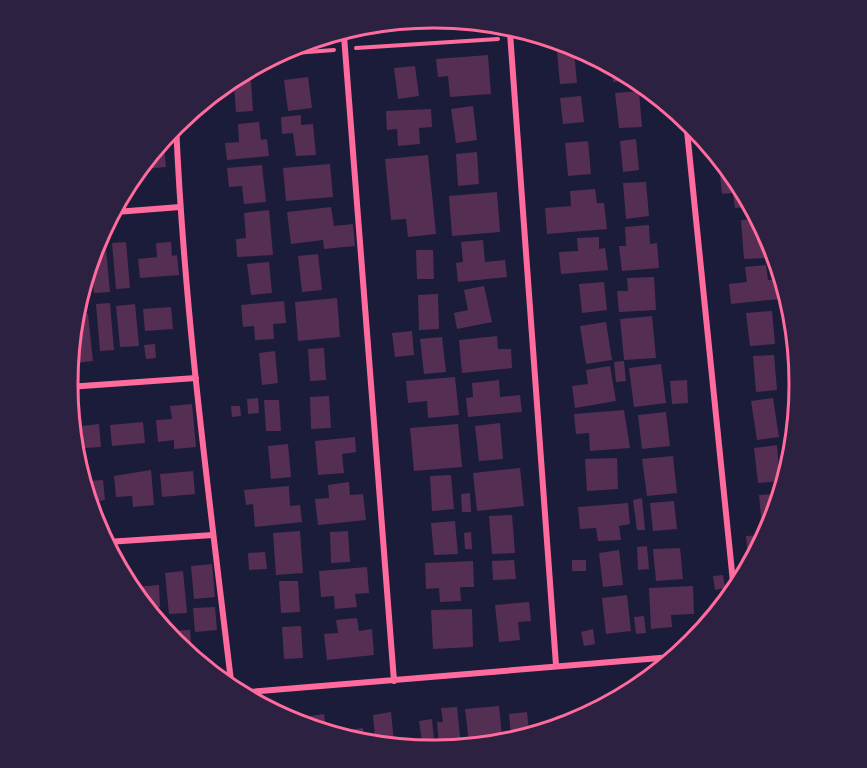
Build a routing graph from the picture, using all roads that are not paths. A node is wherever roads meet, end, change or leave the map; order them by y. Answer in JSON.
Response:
{"nodes":[{"id":1,"x":510,"y":36,"type":"edge"},
{"id":2,"x":344,"y":40,"type":"edge"},
{"id":3,"x":687,"y":136,"type":"edge"},
{"id":4,"x":177,"y":139,"type":"edge"},
{"id":5,"x":180,"y":207,"type":"junction"},
{"id":6,"x":123,"y":211,"type":"edge"},
{"id":7,"x":196,"y":378,"type":"junction"},
{"id":8,"x":78,"y":386,"type":"edge"},
{"id":9,"x":213,"y":535,"type":"junction"},
{"id":10,"x":115,"y":541,"type":"edge"},
{"id":11,"x":732,"y":576,"type":"edge"},
{"id":12,"x":660,"y":658,"type":"edge"},
{"id":13,"x":556,"y":665,"type":"junction"},
{"id":14,"x":230,"y":676,"type":"edge"},
{"id":15,"x":394,"y":681,"type":"junction"},
{"id":16,"x":255,"y":692,"type":"edge"}],
"edges":[{"from":1,"to":13,"type":"street"},
{"from":2,"to":15,"type":"street"},
{"from":3,"to":11,"type":"street"},
{"from":4,"to":5,"type":"street"},
{"from":5,"to":6,"type":"street"},
{"from":5,"to":7,"type":"street"},
{"from":7,"to":8,"type":"street"},
{"from":7,"to":9,"type":"street"},
{"from":9,"to":10,"type":"street"},
{"from":9,"to":14,"type":"street"},
{"from":12,"to":13,"type":"street"},
{"from":13,"to":15,"type":"street"},
{"from":15,"to":16,"type":"street"}]}
